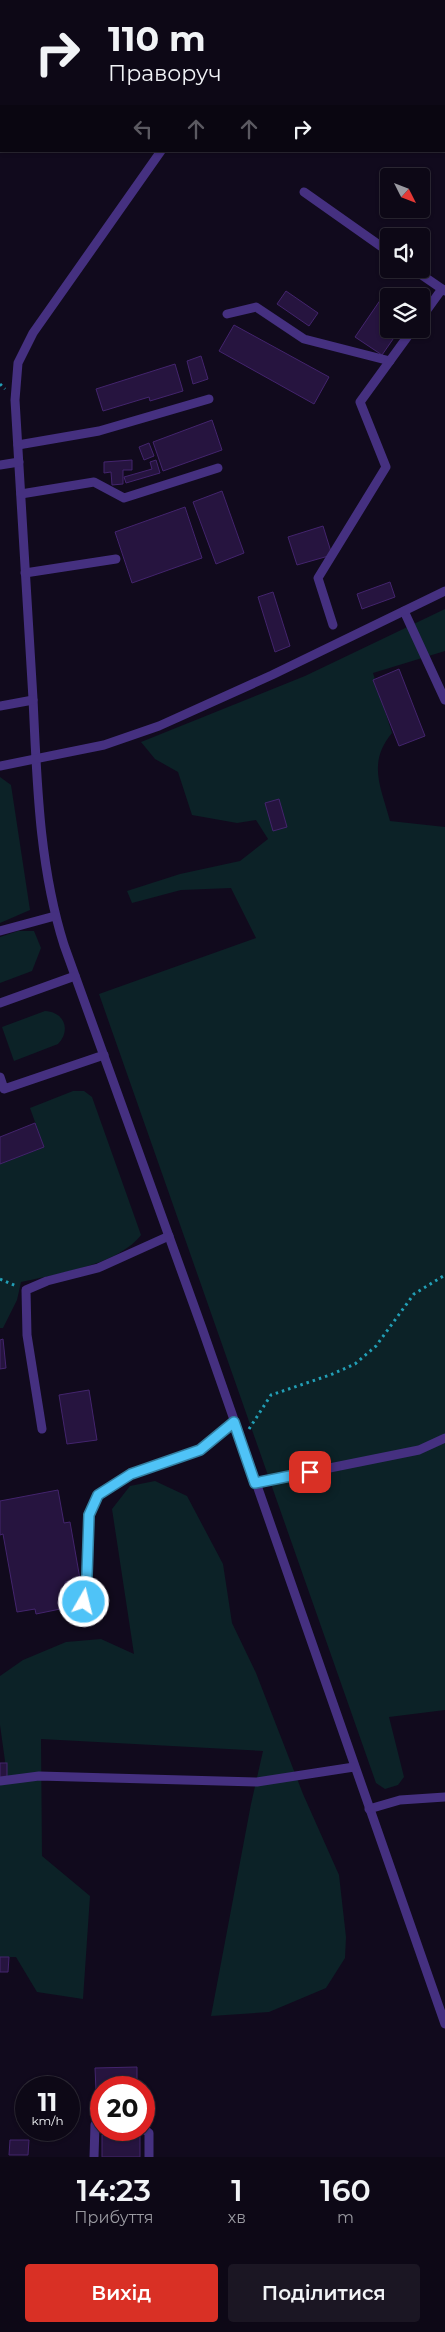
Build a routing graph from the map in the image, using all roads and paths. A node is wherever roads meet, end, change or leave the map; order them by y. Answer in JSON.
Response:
{"nodes":[{"id":1,"x":160,"y":152,"type":"edge"},
{"id":2,"x":304,"y":192,"type":"dead end"},
{"id":3,"x":380,"y":246,"type":"edge"},
{"id":4,"x":426,"y":278,"type":"edge"},
{"id":5,"x":443,"y":290,"type":"edge"},
{"id":6,"x":430,"y":307,"type":"edge"},
{"id":7,"x":227,"y":314,"type":"dead end"},
{"id":8,"x":407,"y":338,"type":"edge"},
{"id":9,"x":390,"y":361,"type":"junction"},
{"id":10,"x":209,"y":399,"type":"dead end"},
{"id":11,"x":18,"y":444,"type":"junction"},
{"id":12,"x":19,"y":462,"type":"junction"},
{"id":13,"x":0,"y":466,"type":"edge"},
{"id":14,"x":218,"y":468,"type":"dead end"},
{"id":15,"x":21,"y":494,"type":"junction"},
{"id":16,"x":116,"y":559,"type":"dead end"},
{"id":17,"x":25,"y":573,"type":"junction"},
{"id":18,"x":445,"y":592,"type":"edge"},
{"id":19,"x":404,"y":611,"type":"junction"},
{"id":20,"x":333,"y":626,"type":"dead end"},
{"id":21,"x":33,"y":700,"type":"junction"},
{"id":22,"x":445,"y":700,"type":"edge"},
{"id":23,"x":0,"y":706,"type":"edge"},
{"id":24,"x":36,"y":759,"type":"junction"},
{"id":25,"x":0,"y":766,"type":"edge"},
{"id":26,"x":55,"y":916,"type":"junction"},
{"id":27,"x":0,"y":931,"type":"edge"},
{"id":28,"x":75,"y":976,"type":"junction"},
{"id":29,"x":0,"y":1003,"type":"edge"},
{"id":30,"x":104,"y":1055,"type":"junction"},
{"id":31,"x":0,"y":1077,"type":"edge"},
{"id":32,"x":169,"y":1236,"type":"junction"},
{"id":33,"x":445,"y":1275,"type":"edge"},
{"id":34,"x":0,"y":1279,"type":"edge"},
{"id":35,"x":26,"y":1290,"type":"junction"},
{"id":36,"x":234,"y":1422,"type":"junction"},
{"id":37,"x":42,"y":1429,"type":"dead end"},
{"id":38,"x":445,"y":1438,"type":"edge"},
{"id":39,"x":241,"y":1442,"type":"junction"},
{"id":40,"x":255,"y":1483,"type":"junction"},
{"id":41,"x":84,"y":1602,"type":"dead end"},
{"id":42,"x":354,"y":1767,"type":"junction"},
{"id":43,"x":0,"y":1781,"type":"edge"},
{"id":44,"x":445,"y":1797,"type":"edge"},
{"id":45,"x":368,"y":1809,"type":"junction"},
{"id":46,"x":445,"y":2024,"type":"edge"},
{"id":47,"x":94,"y":2141,"type":"edge"},
{"id":48,"x":149,"y":2141,"type":"edge"},
{"id":49,"x":94,"y":2157,"type":"edge"},
{"id":50,"x":149,"y":2157,"type":"edge"}],
"edges":[{"from":1,"to":11,"type":"lane"},
{"from":2,"to":3,"type":"lane"},
{"from":4,"to":5,"type":"lane"},
{"from":5,"to":6,"type":"lane"},
{"from":7,"to":9,"type":"lane"},
{"from":8,"to":9,"type":"lane"},
{"from":9,"to":20,"type":"lane"},
{"from":10,"to":11,"type":"lane"},
{"from":11,"to":12,"type":"lane"},
{"from":12,"to":13,"type":"lane"},
{"from":12,"to":15,"type":"lane"},
{"from":14,"to":15,"type":"lane"},
{"from":15,"to":17,"type":"lane"},
{"from":16,"to":17,"type":"lane"},
{"from":17,"to":21,"type":"lane"},
{"from":18,"to":19,"type":"lane"},
{"from":19,"to":22,"type":"lane"},
{"from":19,"to":24,"type":"lane"},
{"from":21,"to":23,"type":"lane"},
{"from":21,"to":24,"type":"lane"},
{"from":24,"to":25,"type":"lane"},
{"from":24,"to":26,"type":"lane"},
{"from":26,"to":27,"type":"lane"},
{"from":26,"to":28,"type":"lane"},
{"from":28,"to":29,"type":"lane"},
{"from":28,"to":30,"type":"lane"},
{"from":30,"to":31,"type":"lane"},
{"from":30,"to":32,"type":"lane"},
{"from":32,"to":35,"type":"lane"},
{"from":32,"to":36,"type":"lane"},
{"from":33,"to":39,"type":"path"},
{"from":34,"to":35,"type":"path"},
{"from":35,"to":37,"type":"lane"},
{"from":36,"to":39,"type":"lane"},
{"from":36,"to":41,"type":"lane"},
{"from":38,"to":40,"type":"lane"},
{"from":39,"to":40,"type":"lane"},
{"from":40,"to":42,"type":"lane"},
{"from":42,"to":43,"type":"lane"},
{"from":42,"to":45,"type":"lane"},
{"from":44,"to":45,"type":"lane"},
{"from":45,"to":46,"type":"lane"},
{"from":47,"to":49,"type":"lane"},
{"from":48,"to":50,"type":"lane"}]}
